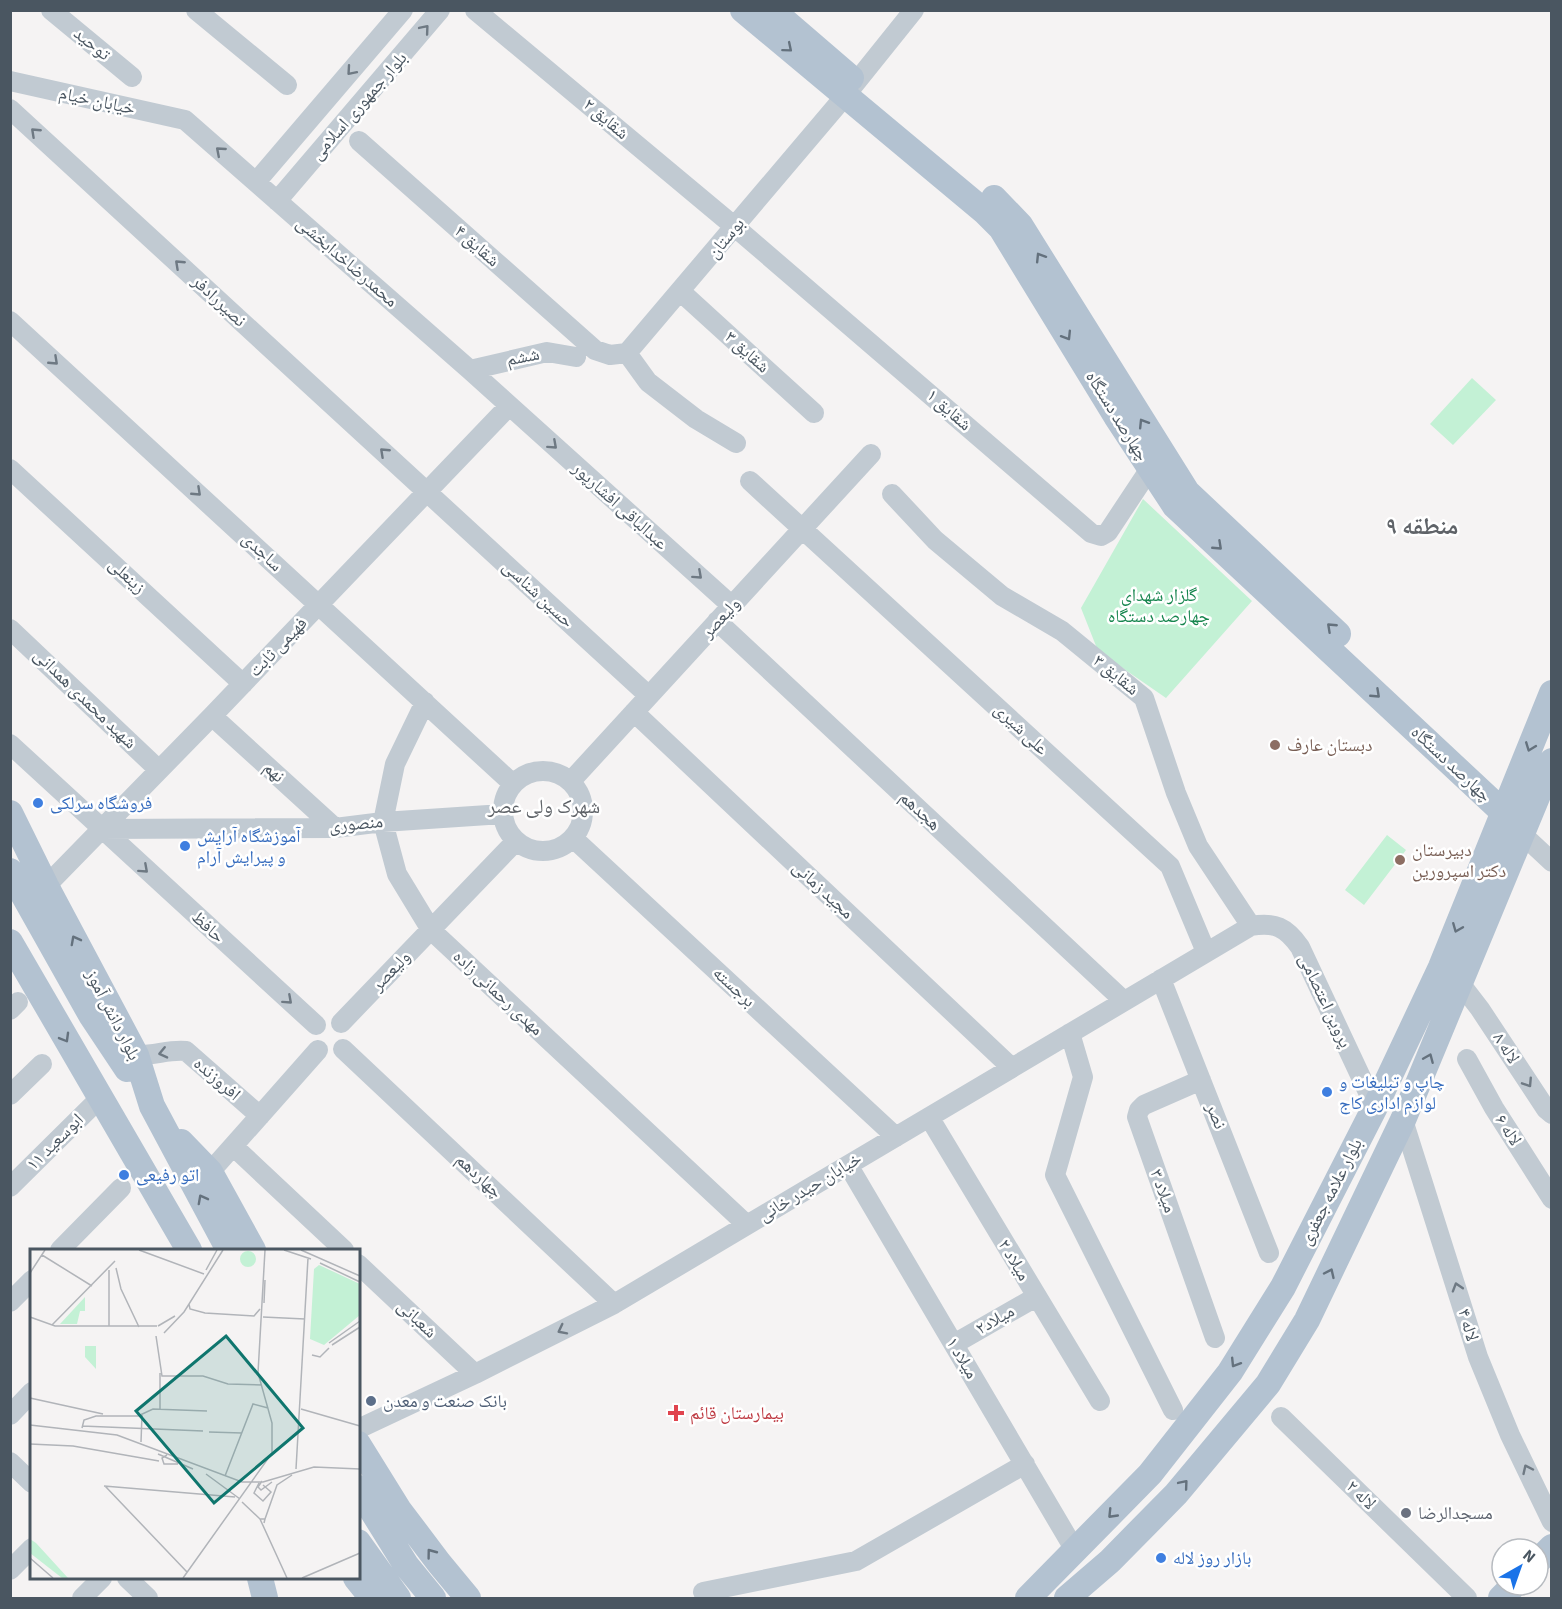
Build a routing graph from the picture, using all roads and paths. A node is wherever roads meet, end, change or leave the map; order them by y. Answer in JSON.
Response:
{"nodes":[{"id":1,"x":51,"y":10,"type":"edge"},
{"id":2,"x":196,"y":10,"type":"edge"},
{"id":3,"x":403,"y":10,"type":"edge"},
{"id":4,"x":440,"y":10,"type":"edge"},
{"id":5,"x":743,"y":10,"type":"edge"},
{"id":6,"x":772,"y":10,"type":"edge"},
{"id":7,"x":914,"y":10,"type":"edge"},
{"id":8,"x":476,"y":11,"type":"edge"},
{"id":9,"x":132,"y":76,"type":"dead end"},
{"id":10,"x":288,"y":86,"type":"dead end"},
{"id":11,"x":15,"y":88,"type":"edge"},
{"id":12,"x":850,"y":89,"type":"junction"},
{"id":13,"x":10,"y":109,"type":"edge"},
{"id":14,"x":185,"y":120,"type":"joint"},
{"id":15,"x":359,"y":141,"type":"dead end"},
{"id":16,"x":256,"y":182,"type":"junction"},
{"id":17,"x":277,"y":201,"type":"junction"},
{"id":18,"x":735,"y":227,"type":"junction"},
{"id":19,"x":680,"y":291,"type":"junction"},
{"id":20,"x":10,"y":321,"type":"edge"},
{"id":21,"x":627,"y":353,"type":"junction"},
{"id":22,"x":576,"y":357,"type":"dead end"},
{"id":23,"x":470,"y":370,"type":"junction"},
{"id":24,"x":509,"y":406,"type":"junction"},
{"id":25,"x":814,"y":413,"type":"dead end"},
{"id":26,"x":736,"y":443,"type":"dead end"},
{"id":27,"x":871,"y":454,"type":"dead end"},
{"id":28,"x":1155,"y":460,"type":"junction"},
{"id":29,"x":10,"y":469,"type":"edge"},
{"id":30,"x":750,"y":481,"type":"dead end"},
{"id":31,"x":427,"y":492,"type":"junction"},
{"id":32,"x":892,"y":494,"type":"dead end"},
{"id":33,"x":803,"y":528,"type":"junction"},
{"id":34,"x":320,"y":605,"type":"junction"},
{"id":35,"x":732,"y":606,"type":"junction"},
{"id":36,"x":717,"y":621,"type":"junction"},
{"id":37,"x":10,"y":629,"type":"edge"},
{"id":38,"x":243,"y":684,"type":"junction"},
{"id":39,"x":1551,"y":693,"type":"edge"},
{"id":40,"x":649,"y":696,"type":"junction"},
{"id":41,"x":425,"y":702,"type":"junction"},
{"id":42,"x":634,"y":712,"type":"junction"},
{"id":43,"x":212,"y":716,"type":"junction"},
{"id":44,"x":10,"y":744,"type":"edge"},
{"id":45,"x":1551,"y":761,"type":"edge"},
{"id":46,"x":159,"y":770,"type":"junction"},
{"id":47,"x":571,"y":781,"type":"junction"},
{"id":48,"x":513,"y":784,"type":"junction"},
{"id":49,"x":1507,"y":805,"type":"junction"},
{"id":50,"x":10,"y":813,"type":"edge"},
{"id":51,"x":503,"y":814,"type":"junction"},
{"id":52,"x":383,"y":822,"type":"junction"},
{"id":53,"x":335,"y":828,"type":"junction"},
{"id":54,"x":101,"y":829,"type":"junction"},
{"id":55,"x":1522,"y":834,"type":"junction"},
{"id":56,"x":573,"y":838,"type":"junction"},
{"id":57,"x":516,"y":841,"type":"junction"},
{"id":58,"x":1551,"y":862,"type":"edge"},
{"id":59,"x":10,"y":871,"type":"edge"},
{"id":60,"x":46,"y":886,"type":"junction"},
{"id":61,"x":1251,"y":926,"type":"junction"},
{"id":62,"x":431,"y":930,"type":"junction"},
{"id":63,"x":10,"y":942,"type":"edge"},
{"id":64,"x":1206,"y":952,"type":"junction"},
{"id":65,"x":1161,"y":979,"type":"junction"},
{"id":66,"x":1460,"y":983,"type":"junction"},
{"id":67,"x":1124,"y":1001,"type":"junction"},
{"id":68,"x":342,"y":1023,"type":"junction"},
{"id":69,"x":316,"y":1025,"type":"junction"},
{"id":70,"x":1070,"y":1033,"type":"junction"},
{"id":71,"x":343,"y":1048,"type":"junction"},
{"id":72,"x":318,"y":1050,"type":"junction"},
{"id":73,"x":136,"y":1055,"type":"junction"},
{"id":74,"x":1467,"y":1059,"type":"dead end"},
{"id":75,"x":42,"y":1064,"type":"dead end"},
{"id":76,"x":1012,"y":1068,"type":"junction"},
{"id":77,"x":1201,"y":1080,"type":"junction"},
{"id":78,"x":10,"y":1095,"type":"edge"},
{"id":79,"x":100,"y":1098,"type":"junction"},
{"id":80,"x":1375,"y":1107,"type":"junction"},
{"id":81,"x":1551,"y":1114,"type":"edge"},
{"id":82,"x":157,"y":1115,"type":"junction"},
{"id":83,"x":260,"y":1116,"type":"junction"},
{"id":84,"x":929,"y":1117,"type":"junction"},
{"id":85,"x":1403,"y":1120,"type":"junction"},
{"id":86,"x":896,"y":1137,"type":"junction"},
{"id":87,"x":233,"y":1146,"type":"junction"},
{"id":88,"x":848,"y":1165,"type":"junction"},
{"id":89,"x":210,"y":1172,"type":"junction"},
{"id":90,"x":10,"y":1187,"type":"edge"},
{"id":91,"x":120,"y":1188,"type":"dead end"},
{"id":92,"x":1551,"y":1199,"type":"edge"},
{"id":93,"x":747,"y":1225,"type":"junction"},
{"id":94,"x":62,"y":1249,"type":"edge"},
{"id":95,"x":174,"y":1249,"type":"edge"},
{"id":96,"x":228,"y":1249,"type":"edge"},
{"id":97,"x":252,"y":1249,"type":"edge"},
{"id":98,"x":342,"y":1249,"type":"edge"},
{"id":99,"x":1269,"y":1253,"type":"dead end"},
{"id":100,"x":360,"y":1266,"type":"edge"},
{"id":101,"x":30,"y":1282,"type":"edge"},
{"id":102,"x":1283,"y":1287,"type":"junction"},
{"id":103,"x":1036,"y":1297,"type":"junction"},
{"id":104,"x":10,"y":1302,"type":"edge"},
{"id":105,"x":614,"y":1304,"type":"junction"},
{"id":106,"x":1313,"y":1308,"type":"junction"},
{"id":107,"x":1254,"y":1334,"type":"junction"},
{"id":108,"x":1215,"y":1338,"type":"dead end"},
{"id":109,"x":954,"y":1344,"type":"junction"},
{"id":110,"x":1285,"y":1356,"type":"junction"},
{"id":111,"x":475,"y":1374,"type":"junction"},
{"id":112,"x":30,"y":1394,"type":"edge"},
{"id":113,"x":1100,"y":1401,"type":"dead end"},
{"id":114,"x":1173,"y":1410,"type":"dead end"},
{"id":115,"x":10,"y":1415,"type":"edge"},
{"id":116,"x":1281,"y":1417,"type":"dead end"},
{"id":117,"x":360,"y":1428,"type":"edge"},
{"id":118,"x":360,"y":1447,"type":"edge"},
{"id":119,"x":1025,"y":1464,"type":"junction"},
{"id":120,"x":360,"y":1491,"type":"edge"},
{"id":121,"x":1551,"y":1522,"type":"edge"},
{"id":122,"x":360,"y":1545,"type":"edge"},
{"id":123,"x":30,"y":1550,"type":"edge"},
{"id":124,"x":1076,"y":1552,"type":"junction"},
{"id":125,"x":10,"y":1569,"type":"edge"},
{"id":126,"x":101,"y":1579,"type":"edge"},
{"id":127,"x":260,"y":1579,"type":"edge"},
{"id":128,"x":357,"y":1579,"type":"edge"},
{"id":129,"x":134,"y":1580,"type":"edge"},
{"id":130,"x":703,"y":1592,"type":"dead end"},
{"id":131,"x":82,"y":1599,"type":"edge"},
{"id":132,"x":148,"y":1599,"type":"edge"},
{"id":133,"x":265,"y":1599,"type":"edge"},
{"id":134,"x":372,"y":1599,"type":"edge"},
{"id":135,"x":398,"y":1599,"type":"edge"},
{"id":136,"x":433,"y":1599,"type":"edge"},
{"id":137,"x":468,"y":1599,"type":"edge"},
{"id":138,"x":1028,"y":1599,"type":"edge"},
{"id":139,"x":1067,"y":1599,"type":"edge"},
{"id":140,"x":1467,"y":1599,"type":"edge"}],
"edges":[{"from":1,"to":9,"type":"street","name":"توحید"},
{"from":2,"to":10,"type":"street"},
{"from":3,"to":16,"type":"street","name":"بلوار جمهوری اسلامی","one_way":true},
{"from":17,"to":4,"type":"street","name":"بلوار جمهوری اسلامی","one_way":true},
{"from":5,"to":12,"type":"main road","name":"چهارصد دستگاه","one_way":true},
{"from":6,"to":12,"type":"main road","name":"چهارصد دستگاه"},
{"from":7,"to":12,"type":"street","name":"بوستان"},
{"from":8,"to":18,"type":"street","name":"شقایق ۲"},
{"from":11,"to":14,"type":"street","name":"خیابان خیام"},
{"from":12,"to":18,"type":"street","name":"بوستان"},
{"from":12,"to":28,"type":"main road","name":"چهارصد دستگاه"},
{"from":31,"to":13,"type":"street","name":"نصیررادفر","one_way":true},
{"from":16,"to":14,"type":"street","name":"محمدرضاخدابخشی","one_way":true},
{"from":15,"to":21,"type":"street","name":"شقایق ۴"},
{"from":16,"to":17,"type":"street","name":"محمدرضاخدابخشی"},
{"from":17,"to":23,"type":"street","name":"محمدرضاخدابخشی"},
{"from":18,"to":19,"type":"street","name":"بوستان"},
{"from":18,"to":28,"type":"street","name":"شقایق ۱"},
{"from":19,"to":21,"type":"street","name":"بوستان"},
{"from":19,"to":25,"type":"street","name":"شقایق ۳"},
{"from":20,"to":34,"type":"street","name":"ساجدی","one_way":true},
{"from":21,"to":26,"type":"street"},
{"from":22,"to":23,"type":"street","name":"ششم"},
{"from":23,"to":24,"type":"street","name":"محمدرضاخدابخشی"},
{"from":24,"to":31,"type":"street","name":"فهیمی ثابت"},
{"from":24,"to":35,"type":"street","name":"عبدالباقی افشارپور","one_way":true},
{"from":27,"to":33,"type":"street","name":"ولیعصر"},
{"from":28,"to":49,"type":"main road","name":"چهارصد دستگاه"},
{"from":29,"to":38,"type":"street","name":"زینعلی"},
{"from":30,"to":33,"type":"street","name":"علی شیری"},
{"from":31,"to":34,"type":"street","name":"فهیمی ثابت"},
{"from":31,"to":40,"type":"street","name":"حسین شناسی"},
{"from":32,"to":61,"type":"street","name":"شقایق ۳"},
{"from":33,"to":35,"type":"street","name":"ولیعصر"},
{"from":33,"to":64,"type":"street","name":"علی شیری"},
{"from":34,"to":38,"type":"street","name":"فهیمی ثابت"},
{"from":34,"to":41,"type":"street","name":"ساجدی"},
{"from":35,"to":36,"type":"street","name":"ولیعصر"},
{"from":36,"to":40,"type":"street","name":"ولیعصر"},
{"from":36,"to":67,"type":"street","name":"هجدهم"},
{"from":37,"to":46,"type":"street","name":"شهید محمدی همدانی"},
{"from":38,"to":43,"type":"street","name":"فهیمی ثابت"},
{"from":39,"to":49,"type":"main road","name":"بلوار علامه جعفری","one_way":true},
{"from":40,"to":42,"type":"street","name":"ولیعصر"},
{"from":41,"to":48,"type":"street","name":"ساجدی"},
{"from":41,"to":52,"type":"street","name":"مهدی رحمانی زاده"},
{"from":42,"to":47,"type":"street","name":"ولیعصر"},
{"from":42,"to":76,"type":"street","name":"مجید زمانی"},
{"from":43,"to":46,"type":"street","name":"فهیمی ثابت"},
{"from":43,"to":53,"type":"street","name":"نهم"},
{"from":44,"to":54,"type":"street","name":"حافظ"},
{"from":45,"to":55,"type":"main road","name":"بلوار علامه جعفری"},
{"from":46,"to":54,"type":"street","name":"فهیمی ثابت"},
{"from":47,"to":48,"type":"street"},
{"from":47,"to":56,"type":"street"},
{"from":48,"to":51,"type":"street"},
{"from":49,"to":80,"type":"main road","name":"بلوار علامه جعفری","one_way":true},
{"from":50,"to":60,"type":"main road","name":"بلوار دانش آموز"},
{"from":51,"to":52,"type":"street","name":"منصوری"},
{"from":51,"to":57,"type":"street"},
{"from":52,"to":53,"type":"street","name":"منصوری"},
{"from":52,"to":62,"type":"street","name":"مهدی رحمانی زاده"},
{"from":53,"to":54,"type":"street","name":"منصوری"},
{"from":54,"to":60,"type":"street","name":"فهیمی ثابت"},
{"from":54,"to":69,"type":"street","name":"حافظ","one_way":true},
{"from":55,"to":58,"type":"street"},
{"from":55,"to":66,"type":"main road","name":"بلوار علامه جعفری"},
{"from":56,"to":57,"type":"street"},
{"from":56,"to":86,"type":"street","name":"برجسته"},
{"from":57,"to":62,"type":"street","name":"ولیعصر"},
{"from":59,"to":82,"type":"main road"},
{"from":73,"to":60,"type":"main road","name":"بلوار دانش آموز","one_way":true},
{"from":61,"to":64,"type":"street","name":"خیابان حیدر خانی"},
{"from":61,"to":80,"type":"street","name":"پروین اعتصامی"},
{"from":62,"to":68,"type":"street","name":"ولیعصر"},
{"from":62,"to":93,"type":"street","name":"مهدی رحمانی زاده"},
{"from":63,"to":79,"type":"main road","one_way":true},
{"from":64,"to":65,"type":"street","name":"خیابان حیدر خانی"},
{"from":65,"to":67,"type":"street","name":"خیابان حیدر خانی"},
{"from":65,"to":77,"type":"street","name":"نصر"},
{"from":66,"to":81,"type":"street","name":"لاله ۸","one_way":true},
{"from":85,"to":66,"type":"main road","name":"بلوار علامه جعفری","one_way":true},
{"from":67,"to":70,"type":"street","name":"خیابان حیدر خانی"},
{"from":68,"to":69,"type":"street"},
{"from":68,"to":71,"type":"street"},
{"from":69,"to":72,"type":"street"},
{"from":70,"to":76,"type":"street","name":"خیابان حیدر خانی"},
{"from":70,"to":114,"type":"street"},
{"from":71,"to":72,"type":"street"},
{"from":71,"to":105,"type":"street","name":"چهاردهم"},
{"from":72,"to":83,"type":"street"},
{"from":73,"to":82,"type":"main road","name":"بلوار دانش آموز"},
{"from":83,"to":73,"type":"street","name":"افروزنده","one_way":true},
{"from":74,"to":92,"type":"street","name":"لاله ۶"},
{"from":75,"to":78,"type":"street"},
{"from":76,"to":84,"type":"street","name":"خیابان حیدر خانی"},
{"from":77,"to":99,"type":"street","name":"نصر"},
{"from":77,"to":108,"type":"street","name":"میلاد ۳"},
{"from":79,"to":90,"type":"street","name":"ابوسعید ۱۱"},
{"from":79,"to":95,"type":"main road"},
{"from":80,"to":102,"type":"main road","name":"بلوار علامه جعفری"},
{"from":82,"to":89,"type":"main road"},
{"from":96,"to":82,"type":"main road","name":"بلوار دانش آموز","one_way":true},
{"from":83,"to":87,"type":"street"},
{"from":84,"to":86,"type":"street","name":"خیابان حیدر خانی"},
{"from":84,"to":103,"type":"street","name":"میلاد ۲"},
{"from":106,"to":85,"type":"main road","name":"بلوار علامه جعفری","one_way":true},
{"from":121,"to":85,"type":"street","name":"لاله ۴","one_way":true},
{"from":86,"to":88,"type":"street","name":"خیابان حیدر خانی"},
{"from":87,"to":89,"type":"street"},
{"from":87,"to":98,"type":"street"},
{"from":88,"to":93,"type":"street","name":"خیابان حیدر خانی"},
{"from":88,"to":109,"type":"street","name":"میلاد ۱"},
{"from":89,"to":97,"type":"main road"},
{"from":91,"to":94,"type":"street"},
{"from":93,"to":105,"type":"street","name":"خیابان حیدر خانی"},
{"from":100,"to":111,"type":"street","name":"شعبانی"},
{"from":101,"to":104,"type":"street"},
{"from":102,"to":106,"type":"main road"},
{"from":102,"to":107,"type":"main road","name":"بلوار علامه جعفری"},
{"from":103,"to":109,"type":"street","name":"میلاد۲"},
{"from":103,"to":113,"type":"street","name":"میلاد ۲"},
{"from":105,"to":111,"type":"street","name":"خیابان حیدر خانی","one_way":true},
{"from":106,"to":110,"type":"main road","name":"بلوار علامه جعفری"},
{"from":107,"to":110,"type":"main road"},
{"from":107,"to":124,"type":"main road","name":"بلوار علامه جعفری","one_way":true},
{"from":109,"to":119,"type":"street","name":"میلاد ۱"},
{"from":139,"to":110,"type":"main road","name":"بلوار علامه جعفری","one_way":true},
{"from":111,"to":117,"type":"street","name":"خیابان حیدر خانی"},
{"from":112,"to":115,"type":"street"},
{"from":116,"to":140,"type":"street","name":"لاله ۲"},
{"from":137,"to":118,"type":"main road","one_way":true},
{"from":119,"to":124,"type":"street","name":"میلاد ۱"},
{"from":119,"to":130,"type":"street"},
{"from":120,"to":136,"type":"main road"},
{"from":122,"to":135,"type":"main road"},
{"from":123,"to":125,"type":"street"},
{"from":124,"to":138,"type":"main road","name":"بلوار علامه جعفری"},
{"from":126,"to":131,"type":"street"},
{"from":127,"to":133,"type":"main road"},
{"from":128,"to":134,"type":"main road"},
{"from":129,"to":132,"type":"street"}]}
